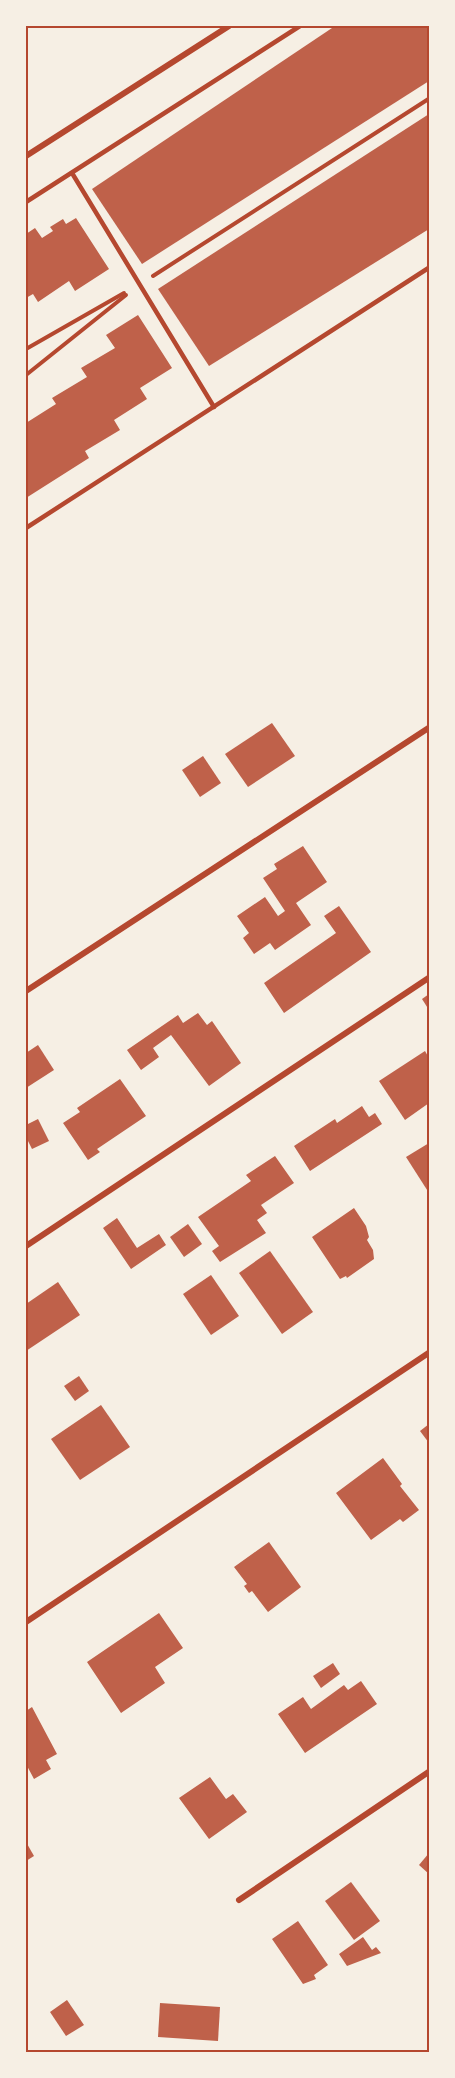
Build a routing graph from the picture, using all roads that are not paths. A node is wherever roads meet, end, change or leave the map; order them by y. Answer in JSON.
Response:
{"nodes":[{"id":1,"x":229,"y":26,"type":"edge"},
{"id":2,"x":300,"y":26,"type":"edge"},
{"id":3,"x":26,"y":156,"type":"edge"},
{"id":4,"x":72,"y":173,"type":"junction"},
{"id":5,"x":26,"y":202,"type":"edge"},
{"id":6,"x":429,"y":267,"type":"edge"},
{"id":7,"x":214,"y":407,"type":"junction"},
{"id":8,"x":26,"y":528,"type":"edge"},
{"id":9,"x":429,"y":727,"type":"edge"},
{"id":10,"x":429,"y":977,"type":"edge"},
{"id":11,"x":26,"y":991,"type":"edge"},
{"id":12,"x":26,"y":1246,"type":"edge"},
{"id":13,"x":429,"y":1352,"type":"edge"},
{"id":14,"x":26,"y":1622,"type":"edge"},
{"id":15,"x":429,"y":1771,"type":"edge"},
{"id":16,"x":239,"y":1900,"type":"dead end"}],
"edges":[{"from":1,"to":3,"type":"street"},
{"from":2,"to":4,"type":"lane"},
{"from":4,"to":5,"type":"lane"},
{"from":4,"to":7,"type":"lane"},
{"from":6,"to":7,"type":"lane"},
{"from":7,"to":8,"type":"lane"},
{"from":9,"to":11,"type":"street"},
{"from":10,"to":12,"type":"street"},
{"from":13,"to":14,"type":"street"},
{"from":15,"to":16,"type":"street"}]}
